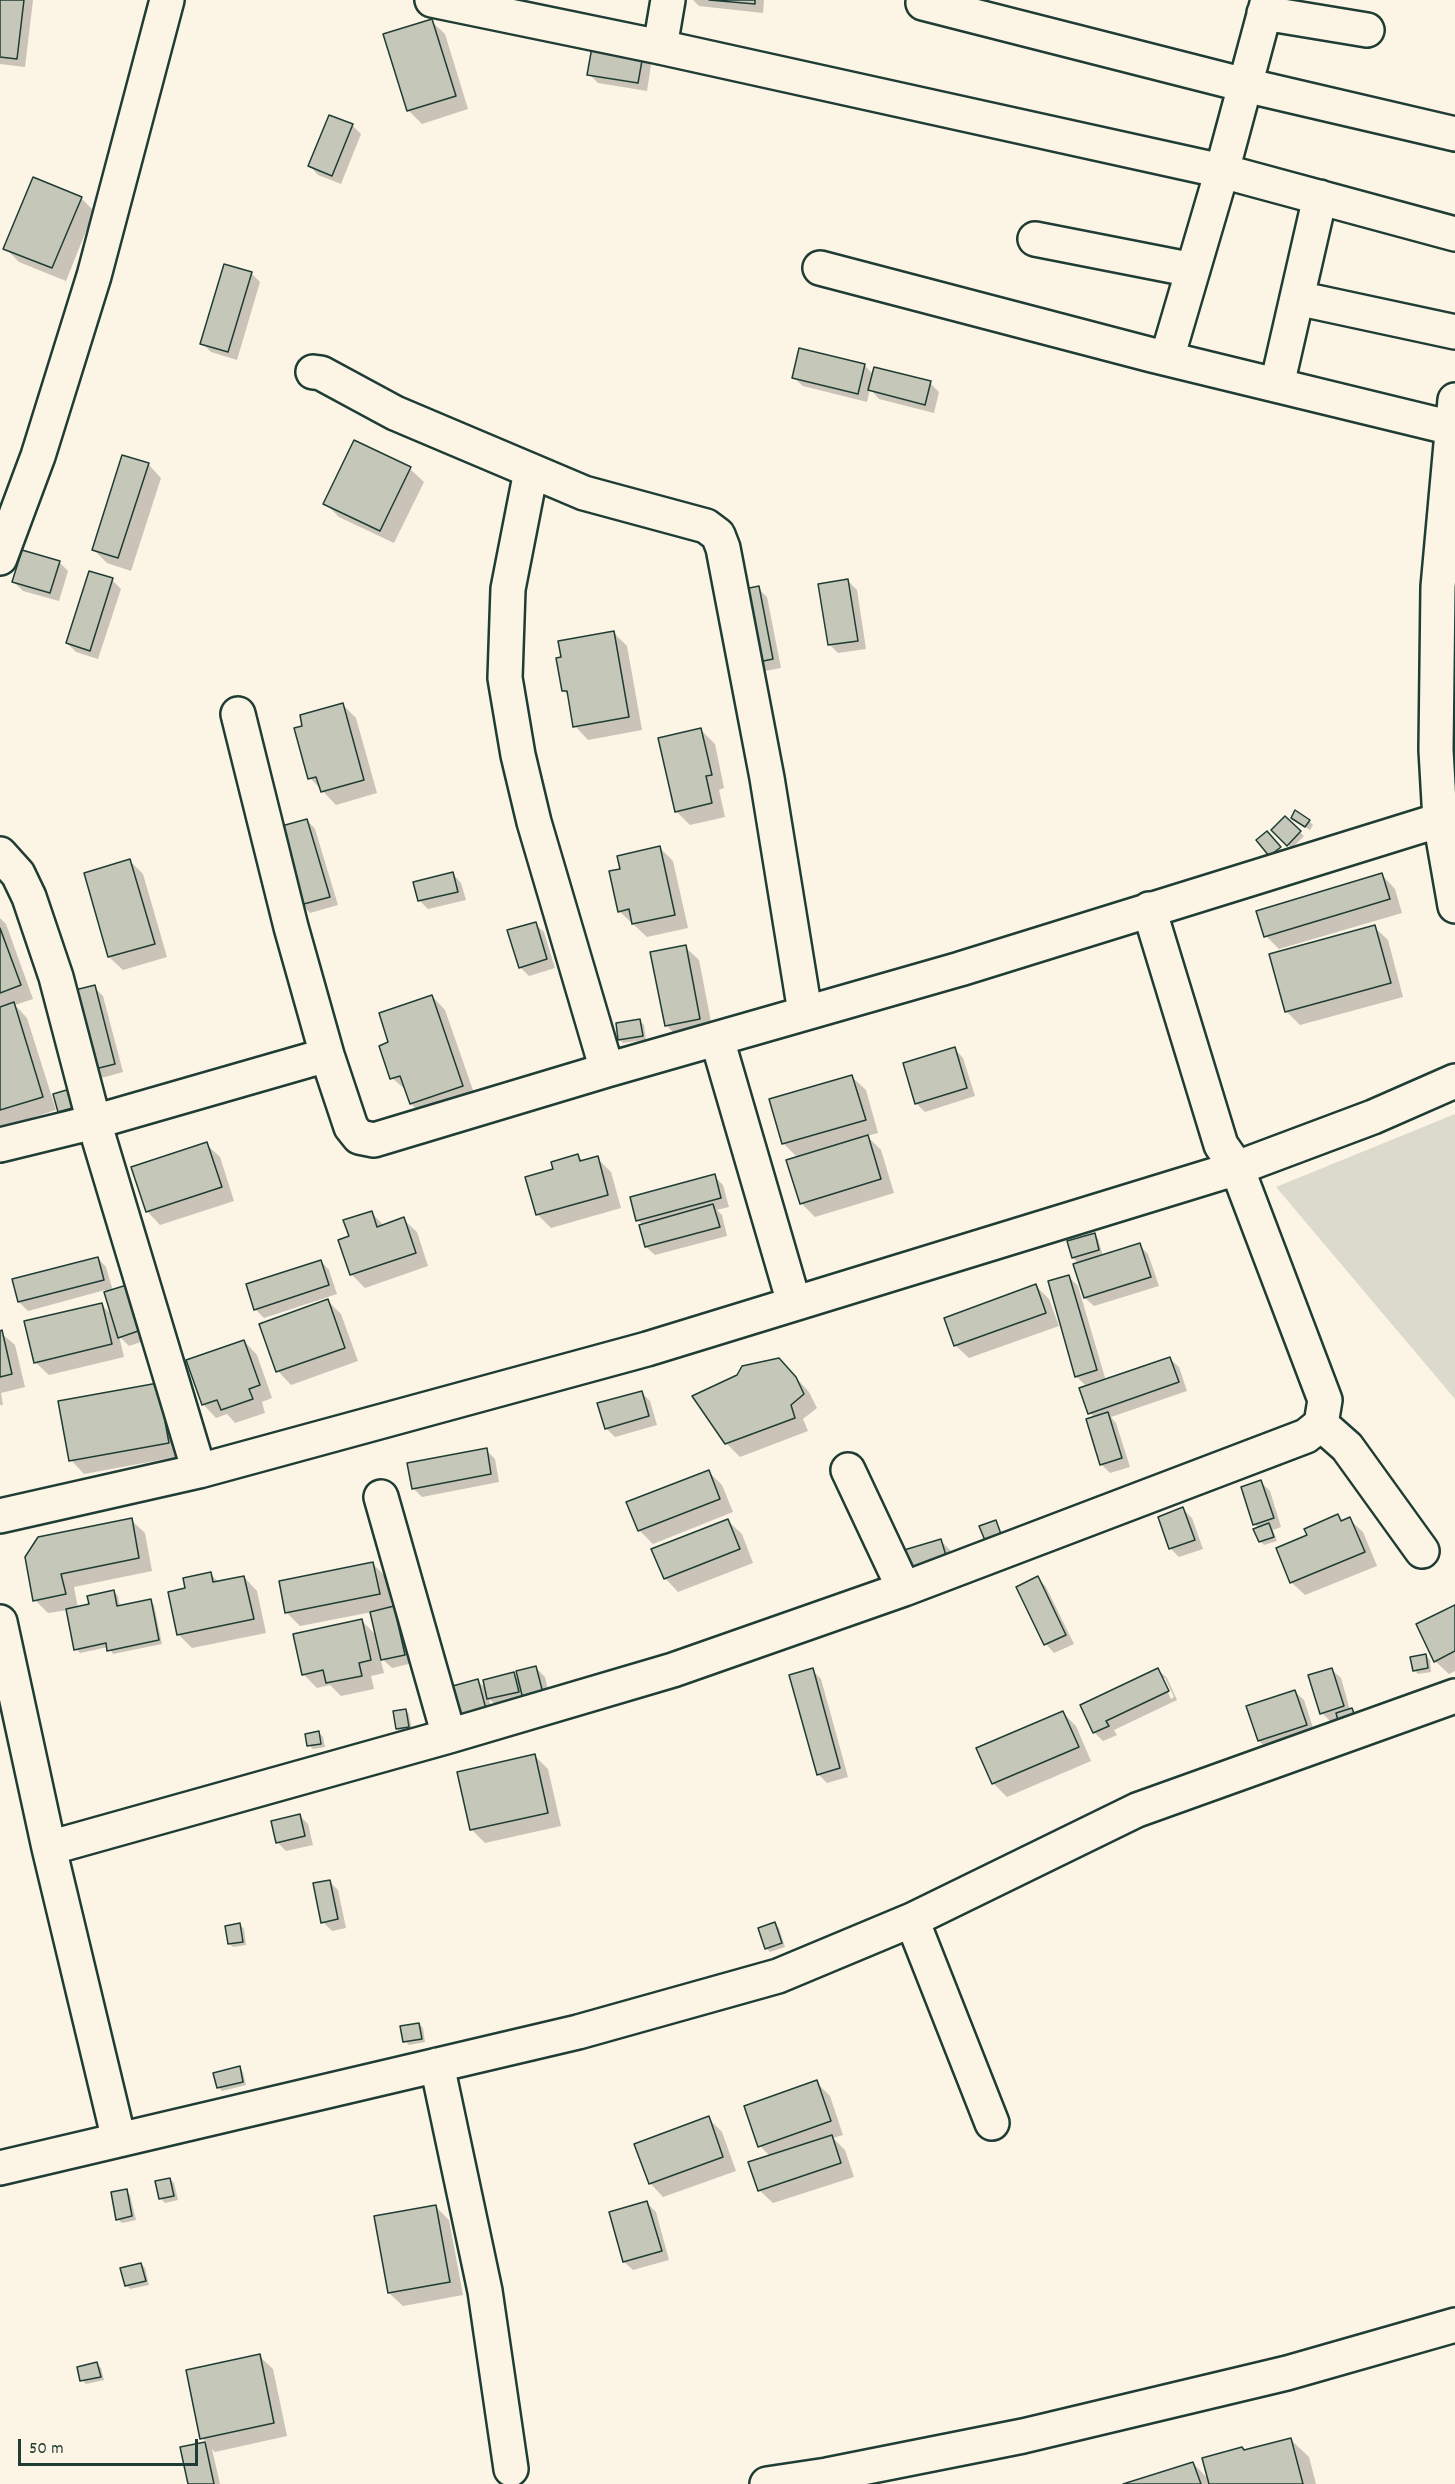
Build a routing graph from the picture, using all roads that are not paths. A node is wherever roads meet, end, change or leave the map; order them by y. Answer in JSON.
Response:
{"nodes":[{"id":1,"x":167,"y":0,"type":"edge"},
{"id":2,"x":432,"y":0,"type":"edge"},
{"id":3,"x":668,"y":0,"type":"edge"},
{"id":4,"x":923,"y":3,"type":"dead end"},
{"id":5,"x":1266,"y":6,"type":"edge"},
{"id":6,"x":1367,"y":30,"type":"dead end"},
{"id":7,"x":660,"y":47,"type":"junction"},
{"id":8,"x":1245,"y":85,"type":"junction"},
{"id":9,"x":1455,"y":134,"type":"edge"},
{"id":10,"x":1222,"y":171,"type":"junction"},
{"id":11,"x":1320,"y":197,"type":"junction"},
{"id":12,"x":1455,"y":234,"type":"edge"},
{"id":13,"x":1035,"y":239,"type":"dead end"},
{"id":14,"x":820,"y":268,"type":"dead end"},
{"id":15,"x":1193,"y":270,"type":"junction"},
{"id":16,"x":1297,"y":298,"type":"junction"},
{"id":17,"x":1455,"y":332,"type":"edge"},
{"id":18,"x":1167,"y":358,"type":"junction"},
{"id":19,"x":314,"y":372,"type":"dead end"},
{"id":20,"x":1277,"y":385,"type":"junction"},
{"id":21,"x":1454,"y":414,"type":"edge"},
{"id":22,"x":531,"y":471,"type":"junction"},
{"id":23,"x":0,"y":558,"type":"edge"},
{"id":24,"x":1446,"y":666,"type":"edge"},
{"id":25,"x":238,"y":714,"type":"dead end"},
{"id":26,"x":1440,"y":820,"type":"junction"},
{"id":27,"x":0,"y":854,"type":"edge"},
{"id":28,"x":1455,"y":906,"type":"edge"},
{"id":29,"x":1149,"y":909,"type":"junction"},
{"id":30,"x":805,"y":1012,"type":"junction"},
{"id":31,"x":717,"y":1039,"type":"junction"},
{"id":32,"x":327,"y":1055,"type":"junction"},
{"id":33,"x":606,"y":1070,"type":"junction"},
{"id":34,"x":1455,"y":1080,"type":"edge"},
{"id":35,"x":94,"y":1122,"type":"junction"},
{"id":36,"x":0,"y":1145,"type":"edge"},
{"id":37,"x":1237,"y":1168,"type":"junction"},
{"id":38,"x":794,"y":1303,"type":"junction"},
{"id":39,"x":1321,"y":1424,"type":"junction"},
{"id":40,"x":848,"y":1470,"type":"dead end"},
{"id":41,"x":199,"y":1472,"type":"junction"},
{"id":42,"x":381,"y":1497,"type":"dead end"},
{"id":43,"x":0,"y":1516,"type":"edge"},
{"id":44,"x":1422,"y":1551,"type":"dead end"},
{"id":45,"x":904,"y":1589,"type":"junction"},
{"id":46,"x":0,"y":1622,"type":"edge"},
{"id":47,"x":1455,"y":1696,"type":"edge"},
{"id":48,"x":449,"y":1736,"type":"junction"},
{"id":49,"x":49,"y":1848,"type":"junction"},
{"id":50,"x":912,"y":1920,"type":"junction"},
{"id":51,"x":438,"y":2066,"type":"junction"},
{"id":52,"x":992,"y":2123,"type":"dead end"},
{"id":53,"x":119,"y":2140,"type":"junction"},
{"id":54,"x":0,"y":2168,"type":"edge"},
{"id":55,"x":1455,"y":2325,"type":"edge"},
{"id":56,"x":511,"y":2469,"type":"dead end"},
{"id":57,"x":767,"y":2484,"type":"edge"}],
"edges":[{"from":1,"to":23,"type":"street"},
{"from":2,"to":7,"type":"street"},
{"from":3,"to":7,"type":"street"},
{"from":4,"to":8,"type":"street"},
{"from":5,"to":6,"type":"street"},
{"from":5,"to":8,"type":"street"},
{"from":7,"to":10,"type":"street"},
{"from":8,"to":9,"type":"street"},
{"from":8,"to":10,"type":"street"},
{"from":10,"to":11,"type":"street"},
{"from":10,"to":15,"type":"street"},
{"from":11,"to":12,"type":"street"},
{"from":11,"to":16,"type":"street"},
{"from":13,"to":15,"type":"street"},
{"from":14,"to":18,"type":"street"},
{"from":15,"to":18,"type":"street"},
{"from":16,"to":17,"type":"street"},
{"from":16,"to":20,"type":"street"},
{"from":18,"to":20,"type":"street"},
{"from":19,"to":22,"type":"street"},
{"from":20,"to":21,"type":"street"},
{"from":21,"to":24,"type":"street"},
{"from":22,"to":30,"type":"street"},
{"from":22,"to":33,"type":"street"},
{"from":24,"to":26,"type":"street"},
{"from":25,"to":32,"type":"street"},
{"from":26,"to":28,"type":"street"},
{"from":26,"to":29,"type":"street"},
{"from":27,"to":35,"type":"street"},
{"from":29,"to":30,"type":"street"},
{"from":29,"to":37,"type":"street"},
{"from":30,"to":31,"type":"street"},
{"from":31,"to":33,"type":"street"},
{"from":31,"to":38,"type":"street"},
{"from":32,"to":33,"type":"street"},
{"from":32,"to":35,"type":"street"},
{"from":34,"to":37,"type":"street"},
{"from":35,"to":36,"type":"street"},
{"from":35,"to":41,"type":"street"},
{"from":37,"to":38,"type":"street"},
{"from":37,"to":39,"type":"street"},
{"from":38,"to":41,"type":"street"},
{"from":39,"to":44,"type":"street"},
{"from":39,"to":45,"type":"street"},
{"from":40,"to":45,"type":"street"},
{"from":41,"to":43,"type":"street"},
{"from":42,"to":48,"type":"street"},
{"from":45,"to":48,"type":"street"},
{"from":46,"to":49,"type":"street"},
{"from":47,"to":50,"type":"street"},
{"from":48,"to":49,"type":"street"},
{"from":49,"to":53,"type":"street"},
{"from":50,"to":51,"type":"street"},
{"from":50,"to":52,"type":"street"},
{"from":51,"to":53,"type":"street"},
{"from":51,"to":56,"type":"street"},
{"from":53,"to":54,"type":"street"},
{"from":55,"to":57,"type":"street"}]}
